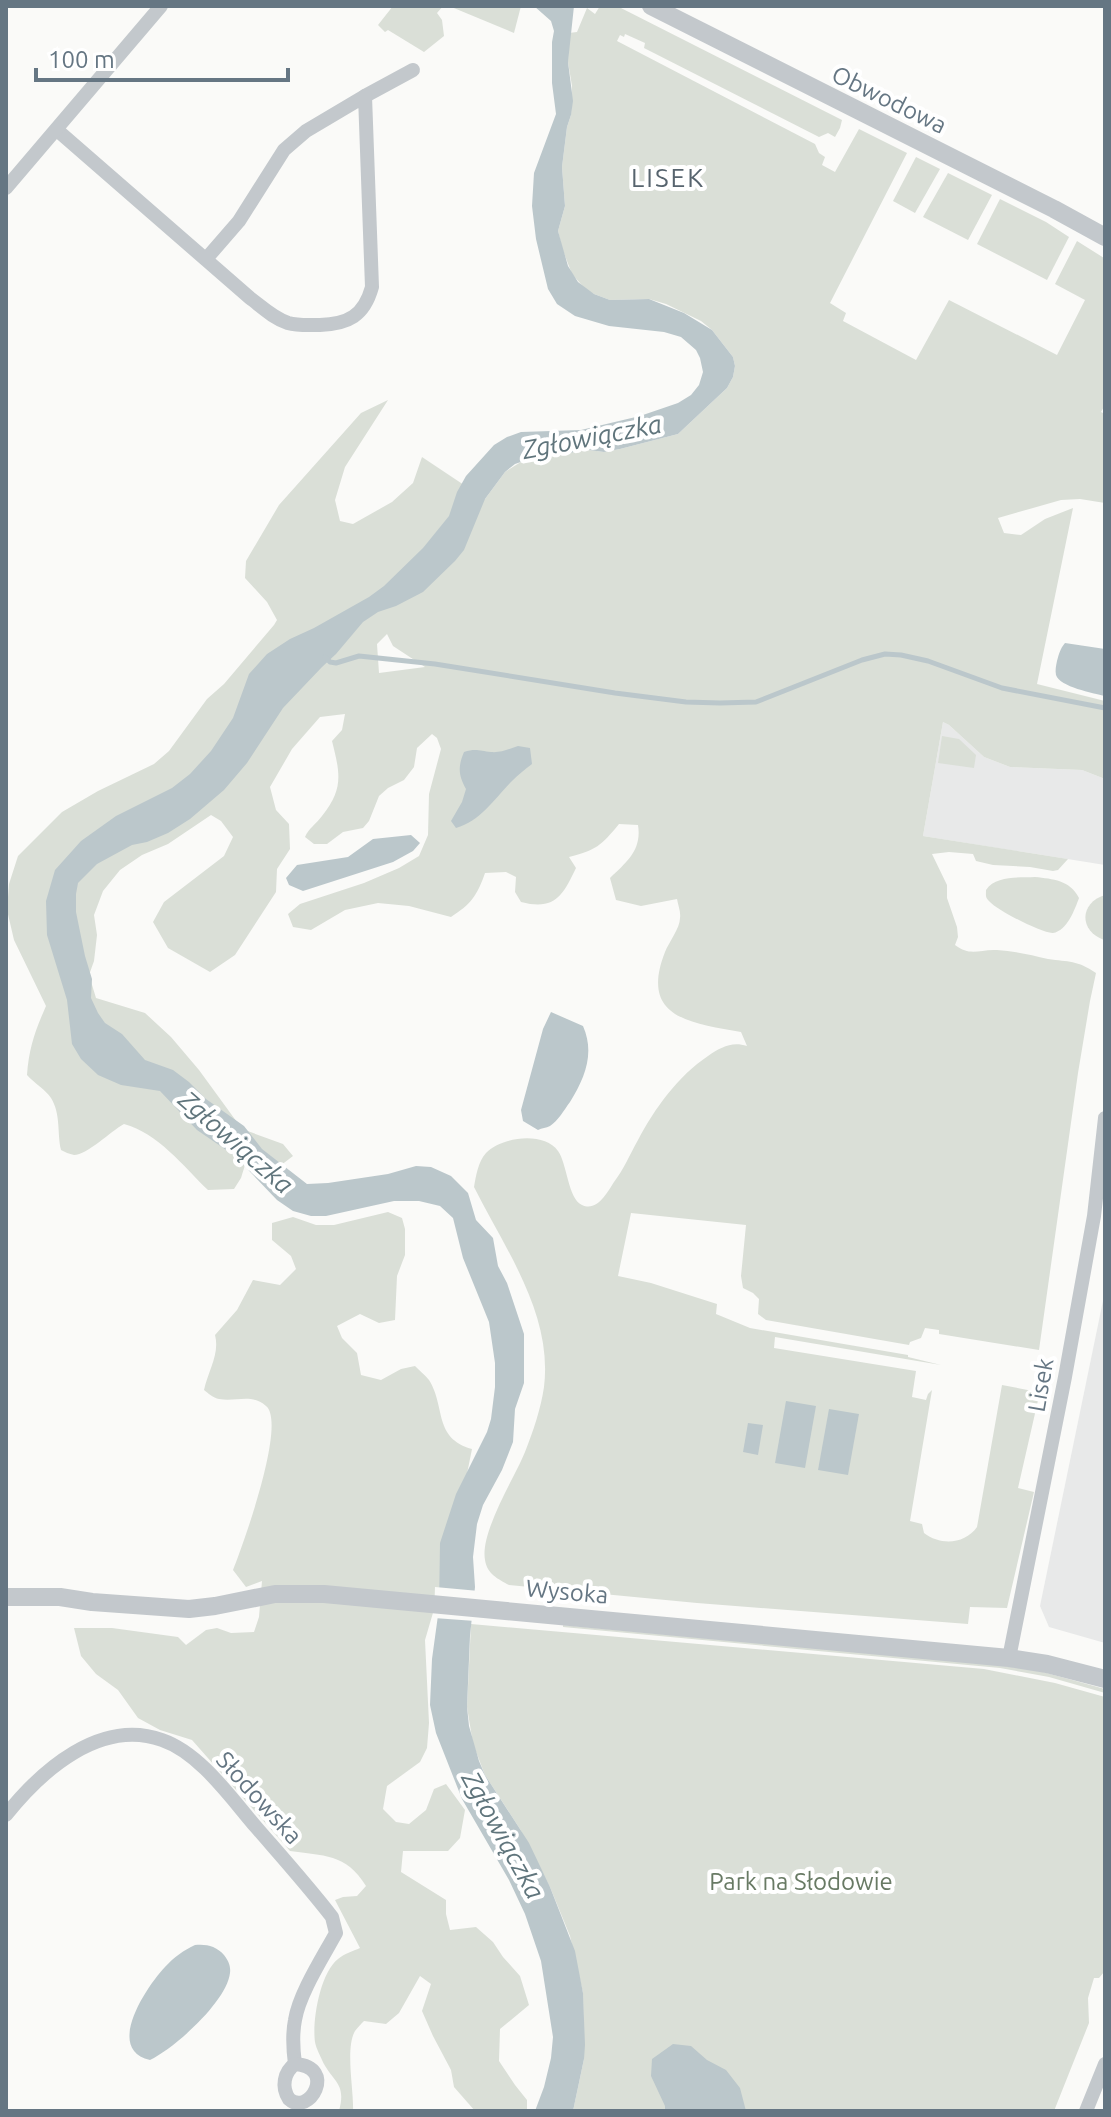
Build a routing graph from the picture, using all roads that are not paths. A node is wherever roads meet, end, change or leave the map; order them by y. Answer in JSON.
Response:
{"nodes":[{"id":1,"x":161,"y":6,"type":"edge"},
{"id":2,"x":651,"y":6,"type":"edge"},
{"id":3,"x":413,"y":70,"type":"dead end"},
{"id":4,"x":365,"y":96,"type":"junction"},
{"id":5,"x":57,"y":130,"type":"junction"},
{"id":6,"x":6,"y":188,"type":"edge"},
{"id":7,"x":1105,"y":237,"type":"edge"},
{"id":8,"x":206,"y":259,"type":"junction"},
{"id":9,"x":1105,"y":1118,"type":"edge"},
{"id":10,"x":12,"y":1594,"type":"edge"},
{"id":11,"x":1009,"y":1658,"type":"junction"},
{"id":12,"x":1105,"y":1679,"type":"edge"},
{"id":13,"x":6,"y":1815,"type":"edge"},
{"id":14,"x":295,"y":2064,"type":"dead end"},
{"id":15,"x":1105,"y":2064,"type":"edge"},
{"id":16,"x":1086,"y":2111,"type":"edge"}],
"edges":[{"from":1,"to":5,"type":"street"},
{"from":2,"to":7,"type":"street","name":"Obwodowa"},
{"from":3,"to":4,"type":"street"},
{"from":4,"to":8,"type":"street"},
{"from":4,"to":8,"type":"street"},
{"from":5,"to":6,"type":"street"},
{"from":5,"to":8,"type":"street"},
{"from":9,"to":11,"type":"street","name":"Lisek"},
{"from":10,"to":11,"type":"street","name":"Wysoka"},
{"from":11,"to":12,"type":"street","name":"Wysoka"},
{"from":13,"to":14,"type":"street","name":"Słodowska"},
{"from":15,"to":16,"type":"street"}]}
